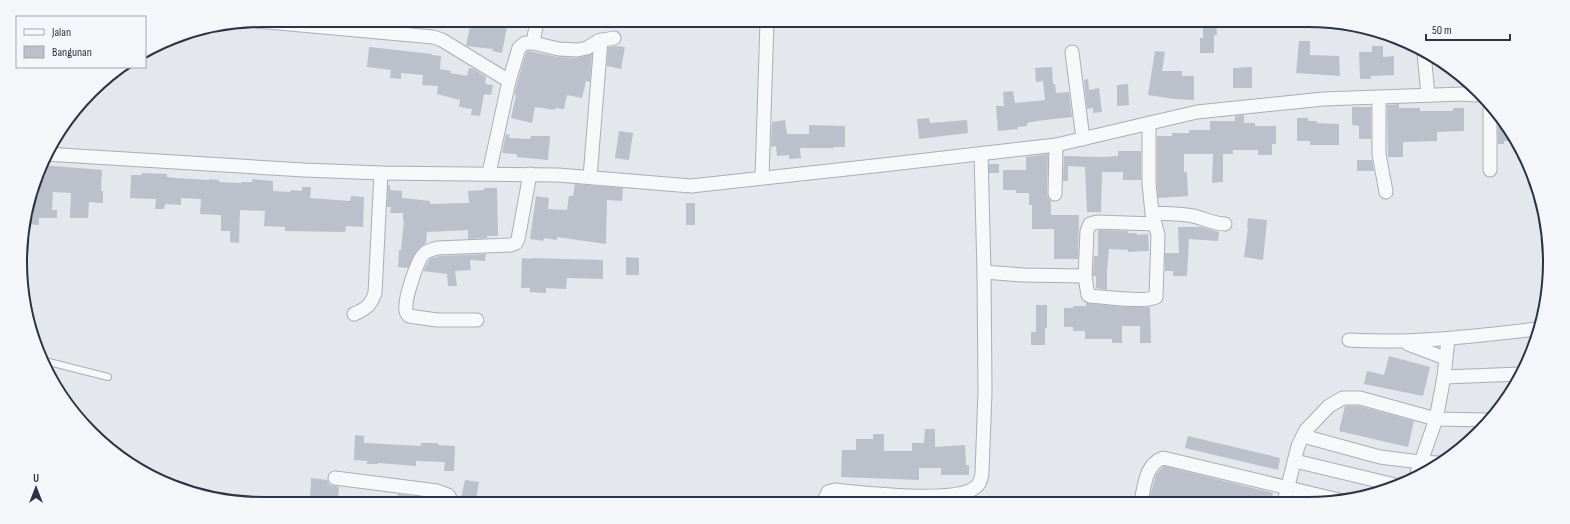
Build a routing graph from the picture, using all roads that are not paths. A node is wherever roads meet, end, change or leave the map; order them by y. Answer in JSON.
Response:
{"nodes":[{"id":1,"x":344,"y":27,"type":"edge"},
{"id":2,"x":536,"y":27,"type":"edge"},
{"id":3,"x":767,"y":27,"type":"edge"},
{"id":4,"x":614,"y":38,"type":"dead end"},
{"id":5,"x":601,"y":40,"type":"junction"},
{"id":6,"x":533,"y":42,"type":"junction"},
{"id":7,"x":1072,"y":52,"type":"dead end"},
{"id":8,"x":1424,"y":57,"type":"edge"},
{"id":9,"x":509,"y":81,"type":"junction"},
{"id":10,"x":1428,"y":95,"type":"junction"},
{"id":11,"x":1473,"y":95,"type":"edge"},
{"id":12,"x":1379,"y":98,"type":"junction"},
{"id":13,"x":1490,"y":114,"type":"edge"},
{"id":14,"x":1149,"y":123,"type":"junction"},
{"id":15,"x":1083,"y":139,"type":"junction"},
{"id":16,"x":1056,"y":144,"type":"junction"},
{"id":17,"x":53,"y":154,"type":"edge"},
{"id":18,"x":981,"y":154,"type":"junction"},
{"id":19,"x":1490,"y":170,"type":"dead end"},
{"id":20,"x":381,"y":173,"type":"junction"},
{"id":21,"x":489,"y":174,"type":"junction"},
{"id":22,"x":530,"y":174,"type":"junction"},
{"id":23,"x":590,"y":177,"type":"junction"},
{"id":24,"x":762,"y":177,"type":"junction"},
{"id":25,"x":1386,"y":192,"type":"dead end"},
{"id":26,"x":1055,"y":194,"type":"dead end"},
{"id":27,"x":1154,"y":219,"type":"junction"},
{"id":28,"x":1225,"y":224,"type":"dead end"},
{"id":29,"x":984,"y":272,"type":"junction"},
{"id":30,"x":1085,"y":277,"type":"junction"},
{"id":31,"x":354,"y":314,"type":"dead end"},
{"id":32,"x":477,"y":320,"type":"dead end"},
{"id":33,"x":1533,"y":330,"type":"edge"},
{"id":34,"x":1448,"y":339,"type":"junction"},
{"id":35,"x":1349,"y":340,"type":"dead end"},
{"id":36,"x":1399,"y":341,"type":"junction"},
{"id":37,"x":1445,"y":358,"type":"junction"},
{"id":38,"x":50,"y":363,"type":"edge"},
{"id":39,"x":1515,"y":374,"type":"edge"},
{"id":40,"x":108,"y":377,"type":"dead end"},
{"id":41,"x":1444,"y":377,"type":"junction"},
{"id":42,"x":1436,"y":419,"type":"junction"},
{"id":43,"x":1482,"y":420,"type":"edge"},
{"id":44,"x":1303,"y":436,"type":"junction"},
{"id":45,"x":1295,"y":461,"type":"junction"},
{"id":46,"x":1420,"y":462,"type":"junction"},
{"id":47,"x":1431,"y":463,"type":"edge"},
{"id":48,"x":1418,"y":470,"type":"edge"},
{"id":49,"x":335,"y":478,"type":"dead end"},
{"id":50,"x":1388,"y":483,"type":"edge"},
{"id":51,"x":1288,"y":488,"type":"junction"},
{"id":52,"x":1322,"y":496,"type":"edge"},
{"id":53,"x":449,"y":497,"type":"edge"},
{"id":54,"x":826,"y":497,"type":"edge"},
{"id":55,"x":906,"y":497,"type":"edge"},
{"id":56,"x":938,"y":497,"type":"edge"},
{"id":57,"x":1142,"y":497,"type":"edge"},
{"id":58,"x":1285,"y":497,"type":"edge"}],
"edges":[{"from":1,"to":9,"type":"street"},
{"from":2,"to":6,"type":"street"},
{"from":3,"to":24,"type":"street"},
{"from":4,"to":5,"type":"street"},
{"from":5,"to":6,"type":"street"},
{"from":5,"to":23,"type":"street"},
{"from":6,"to":9,"type":"street"},
{"from":7,"to":15,"type":"street"},
{"from":8,"to":10,"type":"street"},
{"from":9,"to":21,"type":"street"},
{"from":10,"to":11,"type":"street"},
{"from":10,"to":12,"type":"street"},
{"from":12,"to":14,"type":"street"},
{"from":12,"to":25,"type":"street"},
{"from":13,"to":19,"type":"street"},
{"from":14,"to":15,"type":"street"},
{"from":14,"to":27,"type":"street"},
{"from":15,"to":16,"type":"street"},
{"from":16,"to":18,"type":"street"},
{"from":16,"to":26,"type":"street"},
{"from":17,"to":20,"type":"street"},
{"from":18,"to":24,"type":"street"},
{"from":18,"to":29,"type":"street"},
{"from":20,"to":21,"type":"street"},
{"from":20,"to":31,"type":"street"},
{"from":21,"to":22,"type":"street"},
{"from":22,"to":23,"type":"street"},
{"from":22,"to":32,"type":"street"},
{"from":23,"to":24,"type":"street"},
{"from":27,"to":28,"type":"street"},
{"from":27,"to":30,"type":"street"},
{"from":27,"to":30,"type":"street"},
{"from":29,"to":30,"type":"street"},
{"from":29,"to":56,"type":"street"},
{"from":33,"to":34,"type":"street"},
{"from":34,"to":36,"type":"street"},
{"from":34,"to":37,"type":"street"},
{"from":35,"to":36,"type":"street"},
{"from":36,"to":37,"type":"street"},
{"from":37,"to":41,"type":"street"},
{"from":38,"to":40,"type":"lane"},
{"from":39,"to":41,"type":"street"},
{"from":41,"to":42,"type":"street"},
{"from":42,"to":43,"type":"street"},
{"from":42,"to":44,"type":"street"},
{"from":42,"to":46,"type":"street"},
{"from":44,"to":45,"type":"street"},
{"from":44,"to":46,"type":"street"},
{"from":45,"to":50,"type":"street"},
{"from":45,"to":51,"type":"street"},
{"from":46,"to":47,"type":"street"},
{"from":46,"to":48,"type":"street"},
{"from":49,"to":53,"type":"street"},
{"from":51,"to":52,"type":"street"},
{"from":51,"to":57,"type":"street"},
{"from":51,"to":58,"type":"street"},
{"from":54,"to":55,"type":"street"}]}
